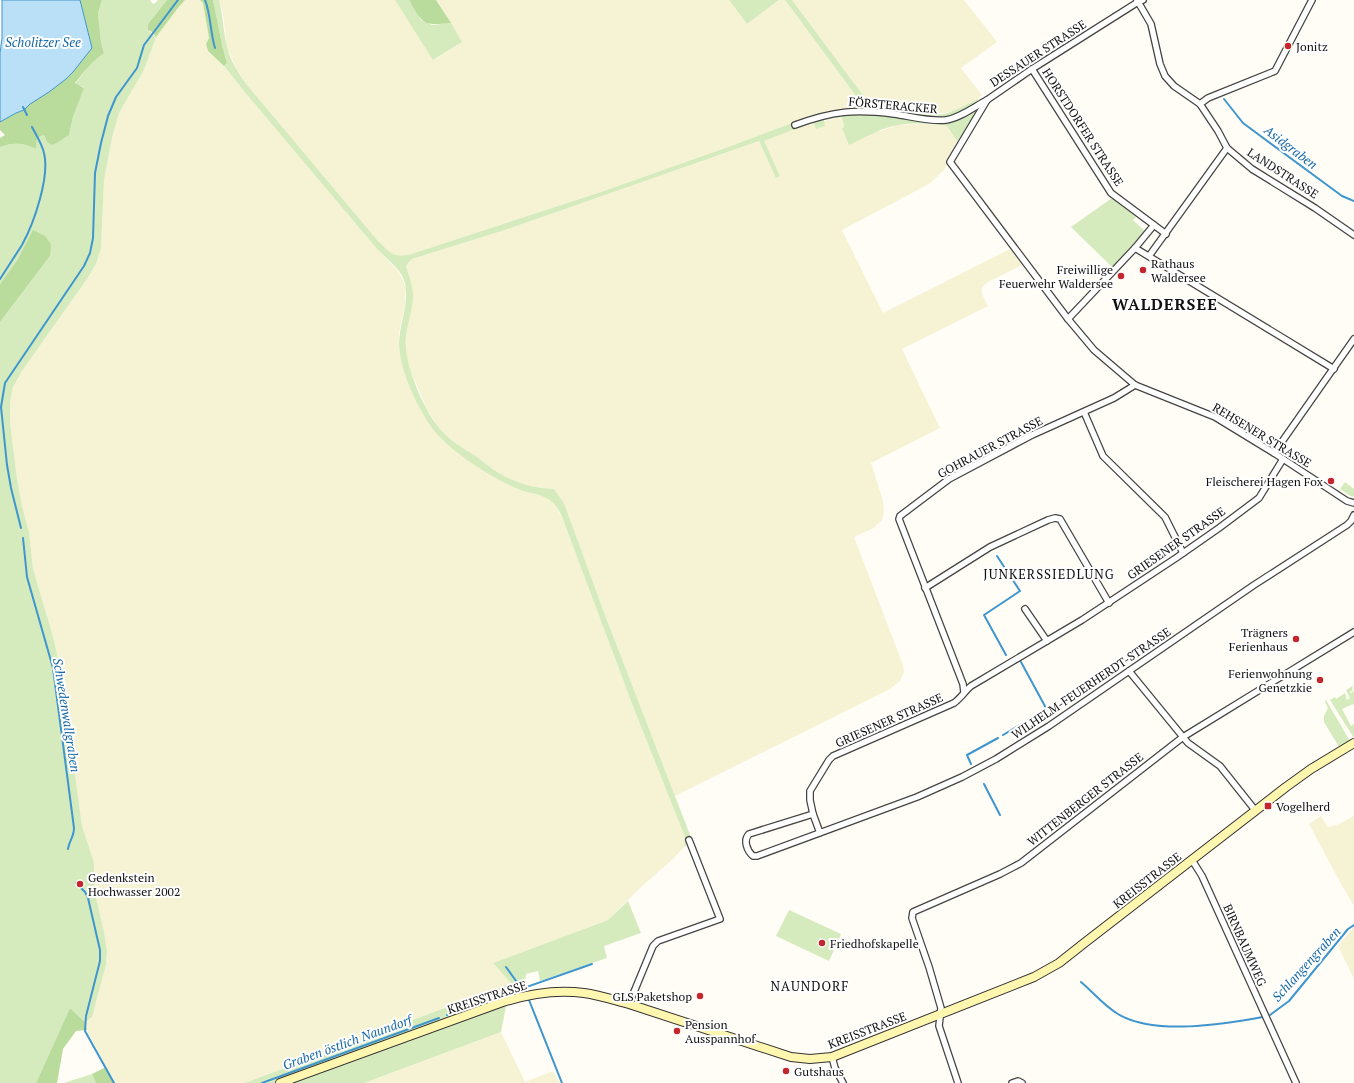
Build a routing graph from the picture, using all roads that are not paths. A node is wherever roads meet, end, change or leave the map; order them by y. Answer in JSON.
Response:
{"nodes":[{"id":1,"x":1312,"y":0,"type":"edge"},
{"id":2,"x":1139,"y":1,"type":"edge"},
{"id":3,"x":1032,"y":69,"type":"junction"},
{"id":4,"x":987,"y":100,"type":"junction"},
{"id":5,"x":1200,"y":104,"type":"junction"},
{"id":6,"x":795,"y":125,"type":"dead end"},
{"id":7,"x":1227,"y":148,"type":"junction"},
{"id":8,"x":950,"y":162,"type":"joint"},
{"id":9,"x":1154,"y":225,"type":"junction"},
{"id":10,"x":1166,"y":234,"type":"junction"},
{"id":11,"x":1354,"y":235,"type":"edge"},
{"id":12,"x":1135,"y":248,"type":"junction"},
{"id":13,"x":1149,"y":256,"type":"junction"},
{"id":14,"x":1068,"y":319,"type":"junction"},
{"id":15,"x":1354,"y":339,"type":"edge"},
{"id":16,"x":1334,"y":368,"type":"junction"},
{"id":17,"x":1135,"y":385,"type":"junction"},
{"id":18,"x":1084,"y":412,"type":"junction"},
{"id":19,"x":1274,"y":453,"type":"junction"},
{"id":20,"x":1283,"y":459,"type":"junction"},
{"id":21,"x":1354,"y":503,"type":"edge"},
{"id":22,"x":1354,"y":515,"type":"edge"},
{"id":23,"x":1183,"y":554,"type":"junction"},
{"id":24,"x":925,"y":588,"type":"junction"},
{"id":25,"x":1108,"y":602,"type":"junction"},
{"id":26,"x":1025,"y":609,"type":"dead end"},
{"id":27,"x":1354,"y":632,"type":"edge"},
{"id":28,"x":1047,"y":641,"type":"junction"},
{"id":29,"x":1129,"y":671,"type":"junction"},
{"id":30,"x":964,"y":692,"type":"junction"},
{"id":31,"x":1183,"y":737,"type":"junction"},
{"id":32,"x":1354,"y":743,"type":"edge"},
{"id":33,"x":1256,"y":810,"type":"junction"},
{"id":34,"x":813,"y":814,"type":"junction"},
{"id":35,"x":820,"y":833,"type":"junction"},
{"id":36,"x":689,"y":840,"type":"dead end"},
{"id":37,"x":1192,"y":860,"type":"junction"},
{"id":38,"x":629,"y":1004,"type":"junction"},
{"id":39,"x":940,"y":1015,"type":"junction"},
{"id":40,"x":832,"y":1057,"type":"junction"},
{"id":41,"x":280,"y":1083,"type":"edge"},
{"id":42,"x":843,"y":1083,"type":"edge"},
{"id":43,"x":958,"y":1083,"type":"edge"},
{"id":44,"x":1012,"y":1083,"type":"edge"},
{"id":45,"x":1022,"y":1083,"type":"edge"},
{"id":46,"x":1296,"y":1083,"type":"edge"}],
"edges":[{"from":1,"to":5,"type":"street"},
{"from":2,"to":3,"type":"street","name":"DESSAUER STRASSE"},
{"from":2,"to":5,"type":"street","name":"LANDSTRASSE"},
{"from":3,"to":4,"type":"street","name":"DESSAUER STRASSE"},
{"from":3,"to":9,"type":"street","name":"HORSTDORFER STRASSE"},
{"from":4,"to":6,"type":"street","name":"FÖRSTERACKER"},
{"from":4,"to":8,"type":"street","name":"DESSAUER STRASSE"},
{"from":5,"to":7,"type":"street","name":"LANDSTRASSE"},
{"from":7,"to":10,"type":"street"},
{"from":7,"to":11,"type":"street","name":"LANDSTRASSE"},
{"from":8,"to":14,"type":"street","name":"REHSENER STRASSE"},
{"from":9,"to":10,"type":"street","name":"HORSTDORFER STRASSE"},
{"from":9,"to":12,"type":"street"},
{"from":10,"to":13,"type":"street"},
{"from":12,"to":13,"type":"street"},
{"from":12,"to":14,"type":"street"},
{"from":13,"to":16,"type":"street"},
{"from":14,"to":17,"type":"street","name":"REHSENER STRASSE"},
{"from":15,"to":16,"type":"street"},
{"from":16,"to":19,"type":"street"},
{"from":17,"to":18,"type":"street","name":"GOHRAUER STRASSE"},
{"from":17,"to":19,"type":"street","name":"REHSENER STRASSE"},
{"from":18,"to":23,"type":"street"},
{"from":18,"to":24,"type":"street","name":"GOHRAUER STRASSE"},
{"from":19,"to":20,"type":"street","name":"REHSENER STRASSE"},
{"from":20,"to":21,"type":"street","name":"REHSENER STRASSE"},
{"from":20,"to":23,"type":"street","name":"GRIESENER STRASSE"},
{"from":22,"to":29,"type":"street","name":"WILHELM-FEUERHERDT-STRASSE"},
{"from":23,"to":25,"type":"street","name":"GRIESENER STRASSE"},
{"from":24,"to":25,"type":"street"},
{"from":24,"to":30,"type":"street","name":"GOHRAUER STRASSE"},
{"from":25,"to":28,"type":"street","name":"GRIESENER STRASSE"},
{"from":26,"to":28,"type":"street"},
{"from":27,"to":31,"type":"street","name":"WITTENBERGER STRASSE"},
{"from":28,"to":30,"type":"street","name":"GRIESENER STRASSE"},
{"from":29,"to":31,"type":"street"},
{"from":29,"to":35,"type":"street","name":"WILHELM-FEUERHERDT-STRASSE"},
{"from":30,"to":34,"type":"street","name":"GRIESENER STRASSE"},
{"from":31,"to":33,"type":"street"},
{"from":31,"to":39,"type":"street","name":"WITTENBERGER STRASSE"},
{"from":32,"to":33,"type":"main road","name":"KREISSTRASSE"},
{"from":33,"to":37,"type":"main road","name":"KREISSTRASSE"},
{"from":34,"to":35,"type":"street"},
{"from":34,"to":35,"type":"street","name":"WILHELM-FEUERHERDT-STRASSE"},
{"from":36,"to":38,"type":"street"},
{"from":37,"to":39,"type":"main road","name":"KREISSTRASSE"},
{"from":37,"to":46,"type":"street","name":"BIRNBAUMWEG"},
{"from":38,"to":40,"type":"main road","name":"KREISSTRASSE"},
{"from":38,"to":41,"type":"main road","name":"KREISSTRASSE"},
{"from":39,"to":40,"type":"main road","name":"KREISSTRASSE"},
{"from":39,"to":43,"type":"street"},
{"from":40,"to":42,"type":"street"},
{"from":44,"to":45,"type":"street"}]}
